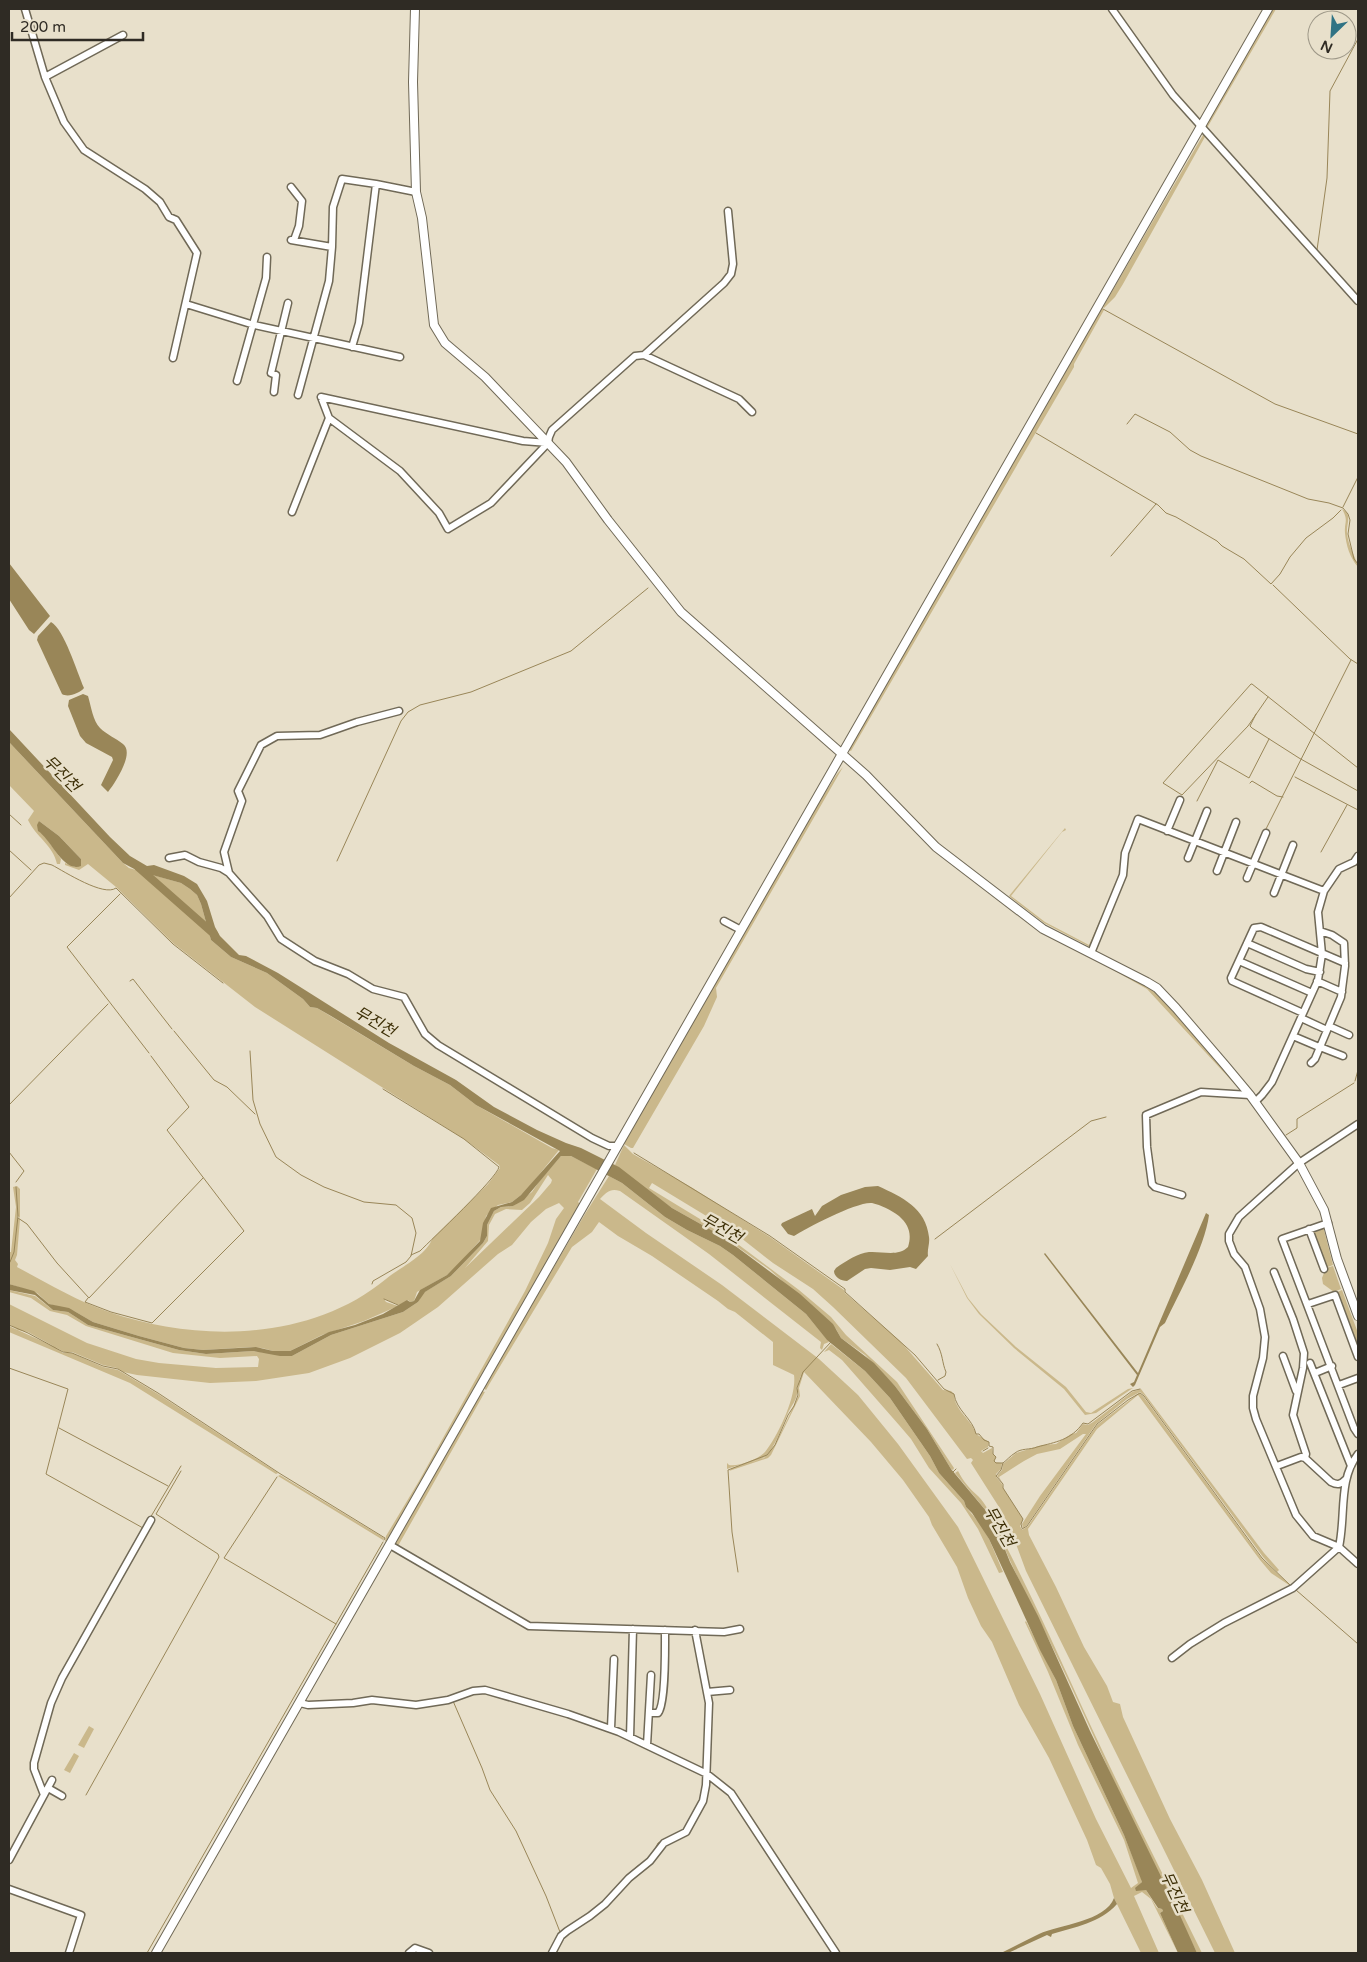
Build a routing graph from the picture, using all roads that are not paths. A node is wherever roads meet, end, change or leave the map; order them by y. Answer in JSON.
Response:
{"nodes":[{"id":1,"x":24,"y":9,"type":"edge"},
{"id":2,"x":415,"y":9,"type":"edge"},
{"id":3,"x":1112,"y":9,"type":"edge"},
{"id":4,"x":1268,"y":9,"type":"edge"},
{"id":5,"x":123,"y":35,"type":"dead end"},
{"id":6,"x":45,"y":77,"type":"junction"},
{"id":7,"x":1201,"y":128,"type":"junction"},
{"id":8,"x":376,"y":184,"type":"junction"},
{"id":9,"x":291,"y":187,"type":"dead end"},
{"id":10,"x":416,"y":192,"type":"junction"},
{"id":11,"x":728,"y":211,"type":"dead end"},
{"id":12,"x":332,"y":247,"type":"junction"},
{"id":13,"x":267,"y":257,"type":"dead end"},
{"id":14,"x":1358,"y":301,"type":"edge"},
{"id":15,"x":288,"y":303,"type":"dead end"},
{"id":16,"x":186,"y":304,"type":"junction"},
{"id":17,"x":253,"y":325,"type":"junction"},
{"id":18,"x":281,"y":332,"type":"junction"},
{"id":19,"x":312,"y":339,"type":"junction"},
{"id":20,"x":352,"y":347,"type":"junction"},
{"id":21,"x":644,"y":355,"type":"junction"},
{"id":22,"x":400,"y":357,"type":"dead end"},
{"id":23,"x":173,"y":358,"type":"dead end"},
{"id":24,"x":237,"y":381,"type":"dead end"},
{"id":25,"x":274,"y":392,"type":"dead end"},
{"id":26,"x":298,"y":394,"type":"dead end"},
{"id":27,"x":752,"y":412,"type":"dead end"},
{"id":28,"x":329,"y":418,"type":"junction"},
{"id":29,"x":548,"y":443,"type":"junction"},
{"id":30,"x":292,"y":512,"type":"dead end"},
{"id":31,"x":398,"y":711,"type":"dead end"},
{"id":32,"x":841,"y":754,"type":"junction"},
{"id":33,"x":1180,"y":800,"type":"dead end"},
{"id":34,"x":1208,"y":811,"type":"dead end"},
{"id":35,"x":1236,"y":822,"type":"dead end"},
{"id":36,"x":1167,"y":831,"type":"junction"},
{"id":37,"x":1266,"y":834,"type":"dead end"},
{"id":38,"x":1195,"y":842,"type":"junction"},
{"id":39,"x":1293,"y":845,"type":"dead end"},
{"id":40,"x":1224,"y":853,"type":"junction"},
{"id":41,"x":1358,"y":856,"type":"edge"},
{"id":42,"x":169,"y":858,"type":"dead end"},
{"id":43,"x":1188,"y":858,"type":"dead end"},
{"id":44,"x":1253,"y":864,"type":"junction"},
{"id":45,"x":1217,"y":871,"type":"dead end"},
{"id":46,"x":229,"y":873,"type":"junction"},
{"id":47,"x":1282,"y":875,"type":"junction"},
{"id":48,"x":1247,"y":878,"type":"dead end"},
{"id":49,"x":1324,"y":891,"type":"junction"},
{"id":50,"x":1274,"y":893,"type":"dead end"},
{"id":51,"x":724,"y":921,"type":"dead end"},
{"id":52,"x":741,"y":930,"type":"junction"},
{"id":53,"x":1320,"y":931,"type":"junction"},
{"id":54,"x":1247,"y":944,"type":"junction"},
{"id":55,"x":1091,"y":953,"type":"junction"},
{"id":56,"x":1322,"y":954,"type":"junction"},
{"id":57,"x":1239,"y":961,"type":"junction"},
{"id":58,"x":1345,"y":964,"type":"junction"},
{"id":59,"x":1320,"y":972,"type":"junction"},
{"id":60,"x":1317,"y":981,"type":"junction"},
{"id":61,"x":1342,"y":992,"type":"junction"},
{"id":62,"x":1312,"y":993,"type":"junction"},
{"id":63,"x":1302,"y":1015,"type":"junction"},
{"id":64,"x":1328,"y":1028,"type":"junction"},
{"id":65,"x":1293,"y":1036,"type":"junction"},
{"id":66,"x":1349,"y":1036,"type":"dead end"},
{"id":67,"x":1320,"y":1047,"type":"junction"},
{"id":68,"x":1342,"y":1056,"type":"dead end"},
{"id":69,"x":1311,"y":1063,"type":"dead end"},
{"id":70,"x":1252,"y":1098,"type":"junction"},
{"id":71,"x":1358,"y":1124,"type":"edge"},
{"id":72,"x":616,"y":1150,"type":"junction"},
{"id":73,"x":1300,"y":1163,"type":"junction"},
{"id":74,"x":1182,"y":1195,"type":"dead end"},
{"id":75,"x":1328,"y":1222,"type":"junction"},
{"id":76,"x":1309,"y":1230,"type":"junction"},
{"id":77,"x":1324,"y":1269,"type":"dead end"},
{"id":78,"x":1274,"y":1272,"type":"dead end"},
{"id":79,"x":1308,"y":1304,"type":"junction"},
{"id":80,"x":1358,"y":1316,"type":"edge"},
{"id":81,"x":1284,"y":1356,"type":"dead end"},
{"id":82,"x":1358,"y":1357,"type":"edge"},
{"id":83,"x":1310,"y":1363,"type":"dead end"},
{"id":84,"x":1332,"y":1366,"type":"junction"},
{"id":85,"x":1315,"y":1373,"type":"junction"},
{"id":86,"x":1358,"y":1378,"type":"edge"},
{"id":87,"x":1339,"y":1385,"type":"junction"},
{"id":88,"x":1296,"y":1392,"type":"junction"},
{"id":89,"x":1358,"y":1434,"type":"edge"},
{"id":90,"x":1358,"y":1454,"type":"edge"},
{"id":91,"x":1305,"y":1458,"type":"junction"},
{"id":92,"x":1277,"y":1466,"type":"junction"},
{"id":93,"x":1351,"y":1466,"type":"junction"},
{"id":94,"x":1345,"y":1480,"type":"junction"},
{"id":95,"x":151,"y":1520,"type":"dead end"},
{"id":96,"x":390,"y":1545,"type":"junction"},
{"id":97,"x":1338,"y":1547,"type":"junction"},
{"id":98,"x":1358,"y":1564,"type":"edge"},
{"id":99,"x":633,"y":1629,"type":"junction"},
{"id":100,"x":740,"y":1629,"type":"dead end"},
{"id":101,"x":665,"y":1630,"type":"junction"},
{"id":102,"x":695,"y":1630,"type":"junction"},
{"id":103,"x":1172,"y":1658,"type":"dead end"},
{"id":104,"x":614,"y":1659,"type":"dead end"},
{"id":105,"x":651,"y":1675,"type":"dead end"},
{"id":106,"x":730,"y":1690,"type":"dead end"},
{"id":107,"x":707,"y":1692,"type":"junction"},
{"id":108,"x":300,"y":1704,"type":"junction"},
{"id":109,"x":649,"y":1713,"type":"junction"},
{"id":110,"x":611,"y":1728,"type":"junction"},
{"id":111,"x":630,"y":1737,"type":"junction"},
{"id":112,"x":647,"y":1745,"type":"junction"},
{"id":113,"x":707,"y":1774,"type":"junction"},
{"id":114,"x":52,"y":1780,"type":"dead end"},
{"id":115,"x":48,"y":1788,"type":"junction"},
{"id":116,"x":44,"y":1796,"type":"junction"},
{"id":117,"x":62,"y":1796,"type":"dead end"},
{"id":118,"x":9,"y":1860,"type":"edge"},
{"id":119,"x":9,"y":1889,"type":"edge"},
{"id":120,"x":69,"y":1953,"type":"edge"},
{"id":121,"x":156,"y":1953,"type":"edge"},
{"id":122,"x":409,"y":1953,"type":"edge"},
{"id":123,"x":429,"y":1953,"type":"edge"},
{"id":124,"x":552,"y":1953,"type":"edge"},
{"id":125,"x":836,"y":1953,"type":"edge"}],
"edges":[{"from":1,"to":6,"type":"street"},
{"from":2,"to":10,"type":"main road"},
{"from":3,"to":7,"type":"street"},
{"from":4,"to":7,"type":"main road"},
{"from":5,"to":6,"type":"street"},
{"from":6,"to":16,"type":"street"},
{"from":7,"to":14,"type":"street"},
{"from":7,"to":32,"type":"main road"},
{"from":8,"to":10,"type":"street"},
{"from":8,"to":12,"type":"street"},
{"from":8,"to":20,"type":"street"},
{"from":9,"to":12,"type":"street"},
{"from":10,"to":29,"type":"main road"},
{"from":11,"to":21,"type":"street"},
{"from":12,"to":19,"type":"street"},
{"from":13,"to":17,"type":"street"},
{"from":15,"to":18,"type":"street"},
{"from":16,"to":17,"type":"street"},
{"from":16,"to":23,"type":"street"},
{"from":17,"to":18,"type":"street"},
{"from":17,"to":24,"type":"street"},
{"from":18,"to":19,"type":"street"},
{"from":18,"to":25,"type":"street"},
{"from":19,"to":20,"type":"street"},
{"from":19,"to":26,"type":"street"},
{"from":20,"to":22,"type":"street"},
{"from":21,"to":27,"type":"street"},
{"from":21,"to":29,"type":"street"},
{"from":28,"to":29,"type":"street"},
{"from":28,"to":29,"type":"street"},
{"from":28,"to":30,"type":"street"},
{"from":29,"to":32,"type":"main road"},
{"from":31,"to":46,"type":"street"},
{"from":32,"to":52,"type":"main road"},
{"from":32,"to":55,"type":"main road"},
{"from":33,"to":36,"type":"street"},
{"from":34,"to":38,"type":"street"},
{"from":35,"to":40,"type":"street"},
{"from":36,"to":38,"type":"street"},
{"from":36,"to":55,"type":"street"},
{"from":37,"to":44,"type":"street"},
{"from":38,"to":40,"type":"street"},
{"from":38,"to":43,"type":"street"},
{"from":39,"to":47,"type":"street"},
{"from":40,"to":44,"type":"street"},
{"from":40,"to":45,"type":"street"},
{"from":41,"to":49,"type":"street"},
{"from":42,"to":46,"type":"street"},
{"from":44,"to":47,"type":"street"},
{"from":44,"to":48,"type":"street"},
{"from":46,"to":72,"type":"street"},
{"from":47,"to":49,"type":"street"},
{"from":47,"to":50,"type":"street"},
{"from":49,"to":53,"type":"street"},
{"from":51,"to":52,"type":"street"},
{"from":52,"to":72,"type":"main road"},
{"from":53,"to":56,"type":"street"},
{"from":53,"to":58,"type":"street"},
{"from":54,"to":56,"type":"street"},
{"from":54,"to":57,"type":"street"},
{"from":54,"to":59,"type":"street"},
{"from":55,"to":70,"type":"main road"},
{"from":56,"to":58,"type":"street"},
{"from":56,"to":59,"type":"street"},
{"from":57,"to":62,"type":"street"},
{"from":57,"to":63,"type":"street"},
{"from":58,"to":61,"type":"street"},
{"from":59,"to":60,"type":"street"},
{"from":60,"to":61,"type":"street"},
{"from":60,"to":62,"type":"street"},
{"from":61,"to":64,"type":"street"},
{"from":62,"to":63,"type":"street"},
{"from":63,"to":64,"type":"street"},
{"from":63,"to":65,"type":"street"},
{"from":64,"to":66,"type":"street"},
{"from":64,"to":67,"type":"street"},
{"from":65,"to":67,"type":"street"},
{"from":65,"to":70,"type":"street"},
{"from":67,"to":68,"type":"street"},
{"from":67,"to":69,"type":"street"},
{"from":70,"to":73,"type":"main road"},
{"from":70,"to":74,"type":"street"},
{"from":71,"to":73,"type":"street"},
{"from":72,"to":96,"type":"main road"},
{"from":73,"to":75,"type":"main road"},
{"from":73,"to":92,"type":"street"},
{"from":75,"to":76,"type":"street"},
{"from":75,"to":80,"type":"main road"},
{"from":76,"to":77,"type":"street"},
{"from":76,"to":79,"type":"street"},
{"from":78,"to":88,"type":"street"},
{"from":79,"to":82,"type":"street"},
{"from":79,"to":84,"type":"street"},
{"from":81,"to":88,"type":"street"},
{"from":83,"to":85,"type":"street"},
{"from":84,"to":85,"type":"street"},
{"from":84,"to":87,"type":"street"},
{"from":85,"to":93,"type":"street"},
{"from":86,"to":87,"type":"street"},
{"from":87,"to":89,"type":"street"},
{"from":88,"to":91,"type":"street"},
{"from":90,"to":93,"type":"street"},
{"from":91,"to":92,"type":"street"},
{"from":91,"to":94,"type":"street"},
{"from":92,"to":97,"type":"street"},
{"from":93,"to":94,"type":"street"},
{"from":94,"to":97,"type":"street"},
{"from":95,"to":116,"type":"street"},
{"from":96,"to":99,"type":"street"},
{"from":96,"to":108,"type":"main road"},
{"from":97,"to":98,"type":"street"},
{"from":97,"to":103,"type":"street"},
{"from":99,"to":101,"type":"street"},
{"from":99,"to":111,"type":"street"},
{"from":100,"to":102,"type":"street"},
{"from":101,"to":102,"type":"street"},
{"from":101,"to":109,"type":"street"},
{"from":102,"to":107,"type":"street"},
{"from":104,"to":110,"type":"street"},
{"from":105,"to":109,"type":"street"},
{"from":106,"to":107,"type":"street"},
{"from":107,"to":113,"type":"street"},
{"from":108,"to":110,"type":"street"},
{"from":108,"to":121,"type":"main road"},
{"from":109,"to":112,"type":"street"},
{"from":110,"to":111,"type":"street"},
{"from":111,"to":112,"type":"street"},
{"from":112,"to":113,"type":"street"},
{"from":113,"to":124,"type":"street"},
{"from":113,"to":125,"type":"street"},
{"from":114,"to":115,"type":"street"},
{"from":115,"to":116,"type":"street"},
{"from":115,"to":117,"type":"street"},
{"from":116,"to":118,"type":"street"},
{"from":119,"to":120,"type":"street"},
{"from":122,"to":123,"type":"street"}]}
